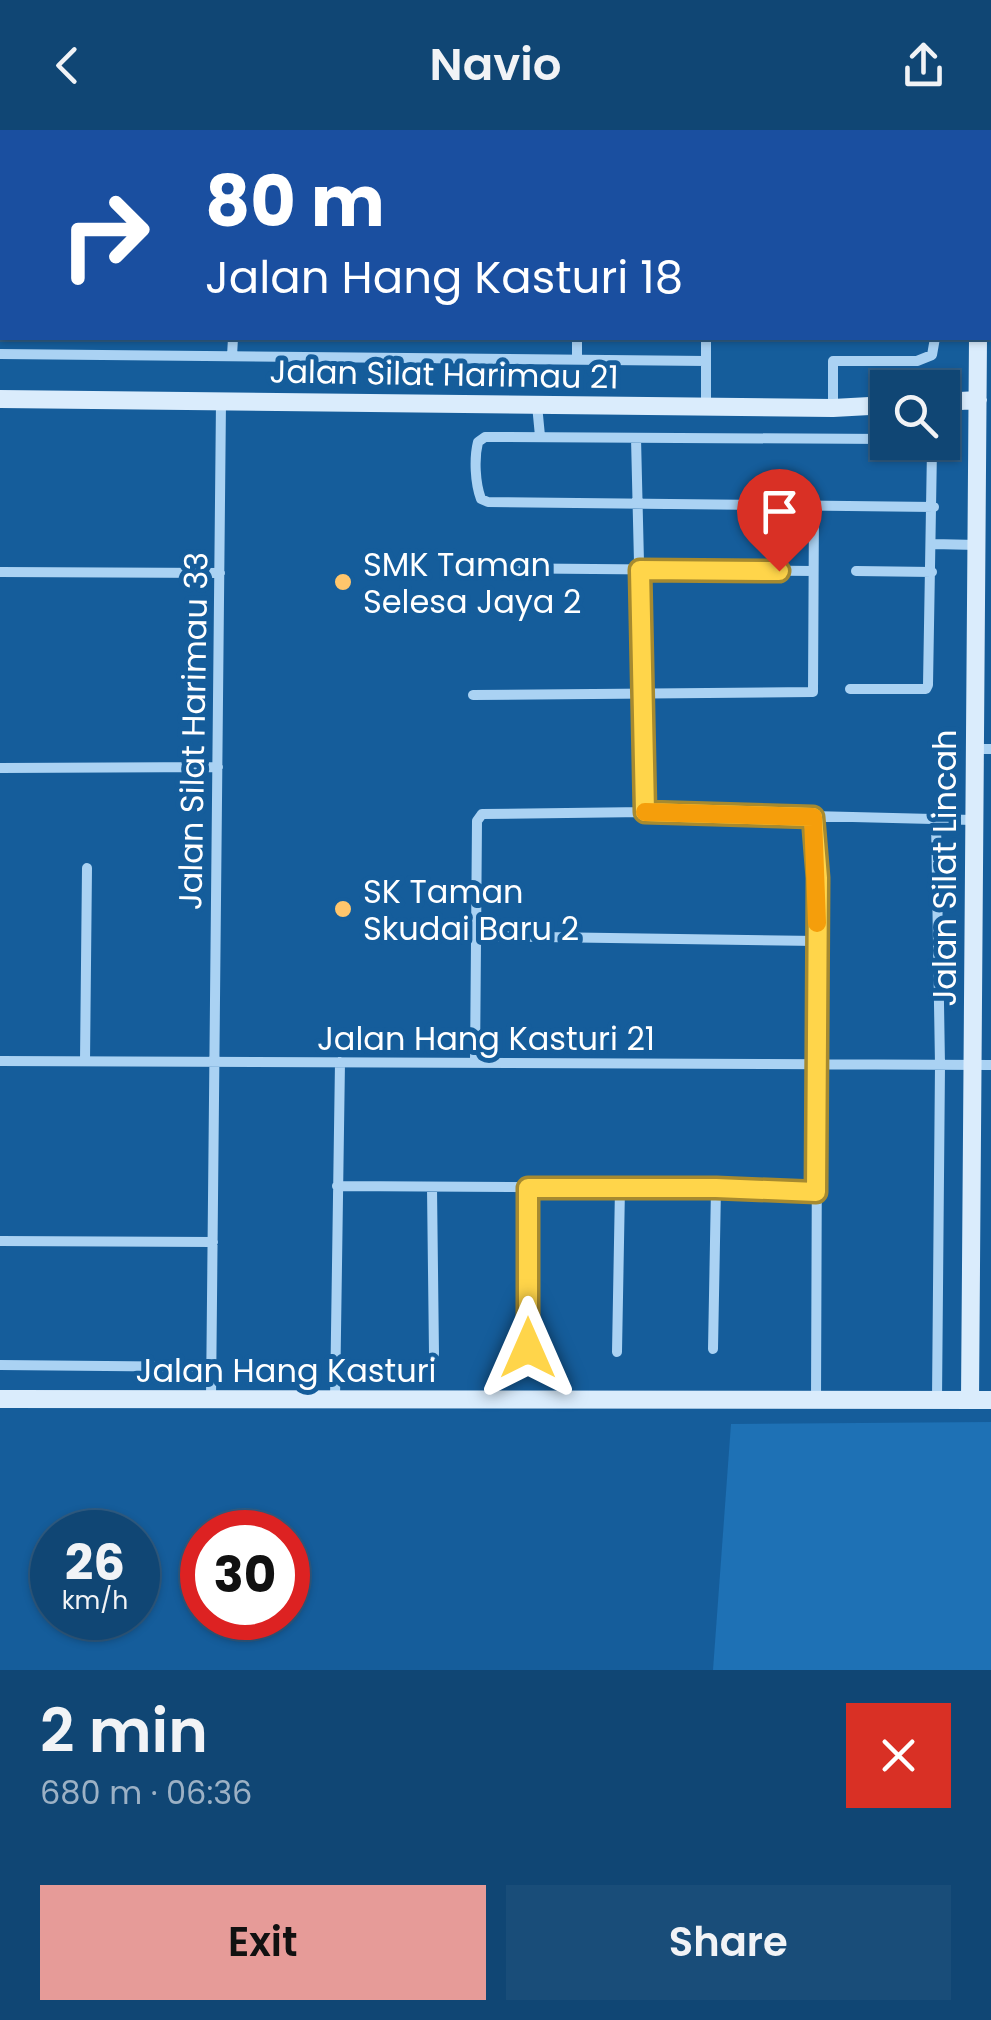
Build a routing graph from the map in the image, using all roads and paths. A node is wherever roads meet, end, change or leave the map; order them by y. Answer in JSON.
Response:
{"nodes":[{"id":1,"x":232,"y":340,"type":"edge"},
{"id":2,"x":578,"y":340,"type":"edge"},
{"id":3,"x":706,"y":340,"type":"edge"},
{"id":4,"x":935,"y":340,"type":"edge"},
{"id":5,"x":978,"y":340,"type":"edge"},
{"id":6,"x":0,"y":354,"type":"edge"},
{"id":7,"x":232,"y":356,"type":"junction"},
{"id":8,"x":577,"y":360,"type":"junction"},
{"id":9,"x":706,"y":360,"type":"junction"},
{"id":10,"x":0,"y":399,"type":"edge"},
{"id":11,"x":978,"y":400,"type":"junction"},
{"id":12,"x":960,"y":401,"type":"edge"},
{"id":13,"x":222,"y":402,"type":"junction"},
{"id":14,"x":537,"y":405,"type":"junction"},
{"id":15,"x":870,"y":406,"type":"edge"},
{"id":16,"x":706,"y":407,"type":"junction"},
{"id":17,"x":833,"y":408,"type":"junction"},
{"id":18,"x":540,"y":436,"type":"junction"},
{"id":19,"x":636,"y":438,"type":"junction"},
{"id":20,"x":870,"y":439,"type":"edge"},
{"id":21,"x":932,"y":460,"type":"edge"},
{"id":22,"x":638,"y":502,"type":"junction"},
{"id":23,"x":814,"y":505,"type":"junction"},
{"id":24,"x":934,"y":507,"type":"junction"},
{"id":25,"x":933,"y":544,"type":"junction"},
{"id":26,"x":976,"y":545,"type":"junction"},
{"id":27,"x":492,"y":568,"type":"dead end"},
{"id":28,"x":640,"y":570,"type":"junction"},
{"id":29,"x":814,"y":571,"type":"junction"},
{"id":30,"x":856,"y":571,"type":"dead end"},
{"id":31,"x":0,"y":572,"type":"edge"},
{"id":32,"x":932,"y":572,"type":"junction"},
{"id":33,"x":220,"y":573,"type":"junction"},
{"id":34,"x":850,"y":689,"type":"dead end"},
{"id":35,"x":473,"y":694,"type":"dead end"},
{"id":36,"x":642,"y":694,"type":"junction"},
{"id":37,"x":983,"y":749,"type":"edge"},
{"id":38,"x":218,"y":767,"type":"junction"},
{"id":39,"x":0,"y":768,"type":"edge"},
{"id":40,"x":645,"y":812,"type":"junction"},
{"id":41,"x":813,"y":817,"type":"junction"},
{"id":42,"x":936,"y":820,"type":"junction"},
{"id":43,"x":973,"y":820,"type":"junction"},
{"id":44,"x":86,"y":868,"type":"dead end"},
{"id":45,"x":478,"y":936,"type":"junction"},
{"id":46,"x":817,"y":940,"type":"junction"},
{"id":47,"x":0,"y":1061,"type":"edge"},
{"id":48,"x":85,"y":1061,"type":"junction"},
{"id":49,"x":214,"y":1062,"type":"junction"},
{"id":50,"x":340,"y":1062,"type":"junction"},
{"id":51,"x":475,"y":1063,"type":"junction"},
{"id":52,"x":817,"y":1064,"type":"junction"},
{"id":53,"x":940,"y":1065,"type":"junction"},
{"id":54,"x":982,"y":1065,"type":"edge"},
{"id":55,"x":337,"y":1186,"type":"junction"},
{"id":56,"x":432,"y":1188,"type":"junction"},
{"id":57,"x":528,"y":1188,"type":"junction"},
{"id":58,"x":620,"y":1188,"type":"junction"},
{"id":59,"x":716,"y":1188,"type":"junction"},
{"id":60,"x":816,"y":1192,"type":"junction"},
{"id":61,"x":0,"y":1241,"type":"edge"},
{"id":62,"x":213,"y":1242,"type":"junction"},
{"id":63,"x":528,"y":1348,"type":"dead end"},
{"id":64,"x":713,"y":1349,"type":"dead end"},
{"id":65,"x":617,"y":1352,"type":"dead end"},
{"id":66,"x":434,"y":1354,"type":"dead end"},
{"id":67,"x":0,"y":1365,"type":"edge"},
{"id":68,"x":211,"y":1368,"type":"junction"},
{"id":69,"x":0,"y":1399,"type":"edge"},
{"id":70,"x":211,"y":1400,"type":"junction"},
{"id":71,"x":335,"y":1400,"type":"junction"},
{"id":72,"x":816,"y":1400,"type":"junction"},
{"id":73,"x":936,"y":1400,"type":"junction"},
{"id":74,"x":970,"y":1400,"type":"junction"},
{"id":75,"x":991,"y":1400,"type":"edge"}],
"edges":[{"from":1,"to":7,"type":"street"},
{"from":2,"to":8,"type":"street"},
{"from":3,"to":9,"type":"street"},
{"from":4,"to":17,"type":"street"},
{"from":5,"to":11,"type":"street","name":"Jalan Silat Lincah"},
{"from":6,"to":7,"type":"street"},
{"from":7,"to":8,"type":"street"},
{"from":8,"to":9,"type":"street"},
{"from":9,"to":16,"type":"street"},
{"from":10,"to":13,"type":"street","name":"Jalan Silat Harimau 21"},
{"from":11,"to":12,"type":"street"},
{"from":11,"to":26,"type":"street","name":"Jalan Silat Lincah"},
{"from":13,"to":14,"type":"street","name":"Jalan Silat Harimau 21"},
{"from":13,"to":33,"type":"street","name":"Jalan Silat Harimau 33"},
{"from":14,"to":16,"type":"street","name":"Jalan Silat Harimau 21"},
{"from":14,"to":18,"type":"street"},
{"from":15,"to":17,"type":"street","name":"Jalan Silat Harimau 21"},
{"from":16,"to":17,"type":"street","name":"Jalan Silat Harimau 21"},
{"from":18,"to":19,"type":"street"},
{"from":18,"to":22,"type":"street"},
{"from":19,"to":20,"type":"street"},
{"from":19,"to":22,"type":"street"},
{"from":21,"to":24,"type":"street"},
{"from":22,"to":23,"type":"street"},
{"from":22,"to":28,"type":"street"},
{"from":23,"to":24,"type":"street"},
{"from":23,"to":29,"type":"street"},
{"from":24,"to":25,"type":"street"},
{"from":25,"to":26,"type":"street"},
{"from":25,"to":32,"type":"street"},
{"from":26,"to":37,"type":"street","name":"Jalan Silat Lincah"},
{"from":27,"to":28,"type":"street"},
{"from":28,"to":29,"type":"street"},
{"from":28,"to":36,"type":"street"},
{"from":29,"to":36,"type":"street"},
{"from":30,"to":32,"type":"street"},
{"from":31,"to":33,"type":"street"},
{"from":32,"to":34,"type":"street"},
{"from":33,"to":38,"type":"street","name":"Jalan Silat Harimau 33"},
{"from":35,"to":36,"type":"street"},
{"from":36,"to":40,"type":"street"},
{"from":37,"to":43,"type":"street","name":"Jalan Silat Lincah"},
{"from":38,"to":39,"type":"street"},
{"from":38,"to":49,"type":"street","name":"Jalan Silat Harimau 33"},
{"from":40,"to":41,"type":"street"},
{"from":40,"to":45,"type":"street"},
{"from":41,"to":42,"type":"street"},
{"from":41,"to":46,"type":"street"},
{"from":42,"to":43,"type":"street"},
{"from":42,"to":53,"type":"street"},
{"from":43,"to":54,"type":"street","name":"Jalan Silat Lincah"},
{"from":44,"to":48,"type":"street"},
{"from":45,"to":46,"type":"street"},
{"from":45,"to":51,"type":"street"},
{"from":46,"to":52,"type":"street"},
{"from":47,"to":48,"type":"street","name":"Jalan Hang Kasturi 21"},
{"from":48,"to":49,"type":"street","name":"Jalan Hang Kasturi 21"},
{"from":49,"to":50,"type":"street","name":"Jalan Hang Kasturi 21"},
{"from":49,"to":62,"type":"street","name":"Jalan Silat Harimau 33"},
{"from":50,"to":51,"type":"street","name":"Jalan Hang Kasturi 21"},
{"from":50,"to":55,"type":"street"},
{"from":51,"to":52,"type":"street","name":"Jalan Hang Kasturi 21"},
{"from":52,"to":53,"type":"street","name":"Jalan Hang Kasturi 21"},
{"from":52,"to":60,"type":"street"},
{"from":53,"to":54,"type":"street","name":"Jalan Hang Kasturi 21"},
{"from":53,"to":73,"type":"street"},
{"from":54,"to":74,"type":"street","name":"Jalan Silat Lincah"},
{"from":55,"to":56,"type":"street"},
{"from":55,"to":71,"type":"street"},
{"from":56,"to":57,"type":"street"},
{"from":56,"to":66,"type":"street"},
{"from":57,"to":58,"type":"street"},
{"from":57,"to":63,"type":"street"},
{"from":58,"to":59,"type":"street"},
{"from":58,"to":65,"type":"street"},
{"from":59,"to":60,"type":"street"},
{"from":59,"to":64,"type":"street"},
{"from":60,"to":72,"type":"street"},
{"from":61,"to":62,"type":"street"},
{"from":62,"to":68,"type":"street","name":"Jalan Silat Harimau 33"},
{"from":67,"to":68,"type":"street"},
{"from":68,"to":70,"type":"street","name":"Jalan Silat Harimau 33"},
{"from":69,"to":70,"type":"street","name":"Jalan Hang Kasturi"},
{"from":70,"to":71,"type":"street","name":"Jalan Hang Kasturi"},
{"from":71,"to":72,"type":"street","name":"Jalan Hang Kasturi"},
{"from":72,"to":73,"type":"street","name":"Jalan Hang Kasturi"},
{"from":73,"to":74,"type":"street","name":"Jalan Hang Kasturi"},
{"from":74,"to":75,"type":"street","name":"Jalan Hang Kasturi"}]}
